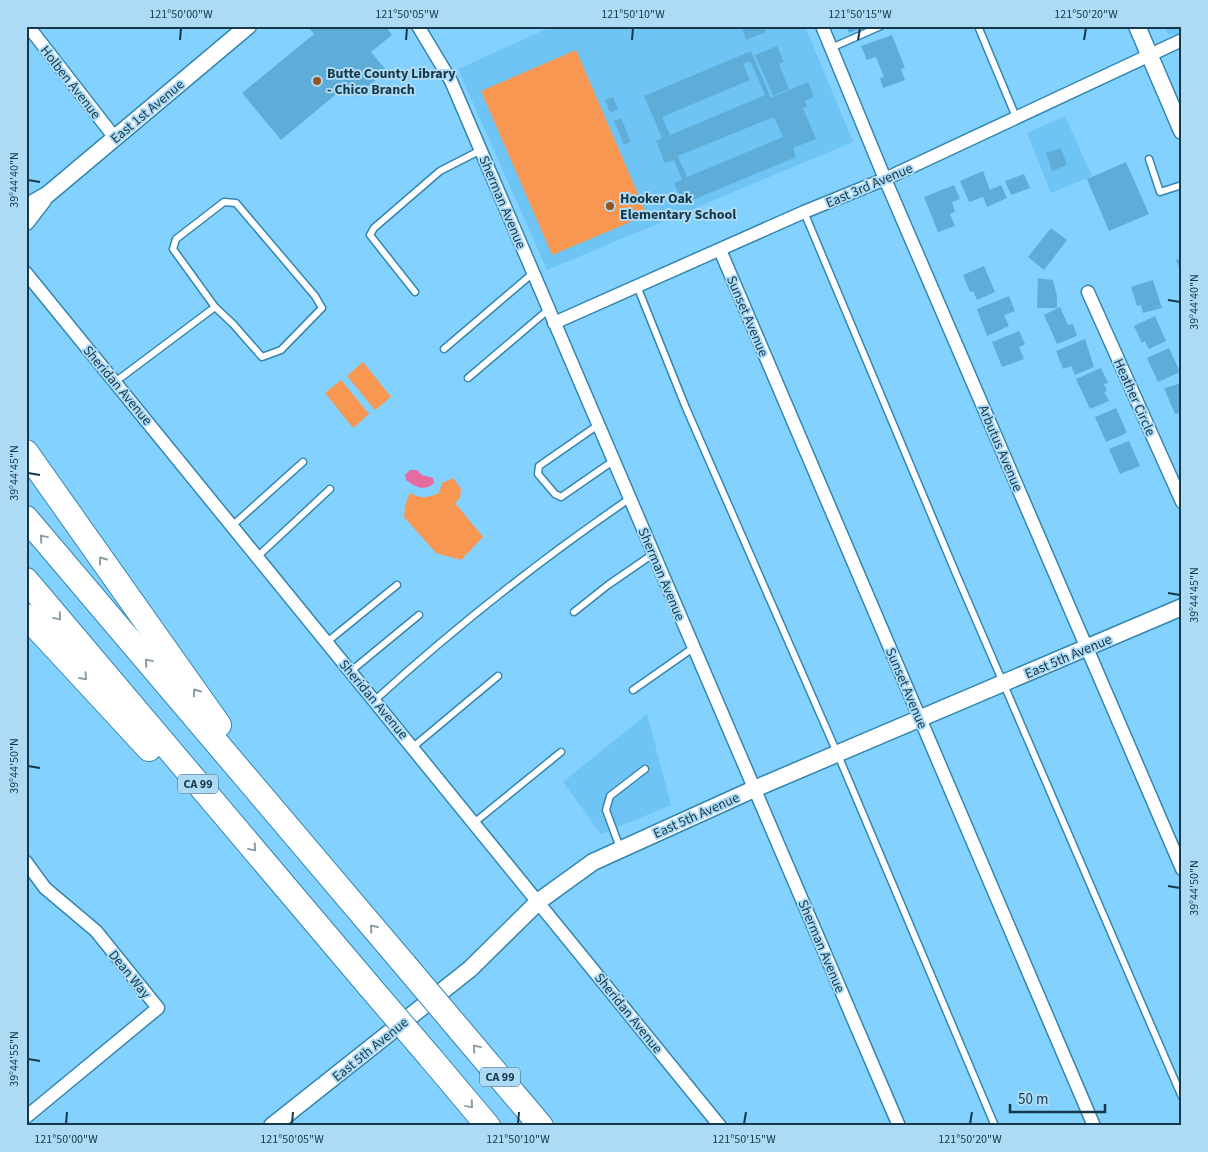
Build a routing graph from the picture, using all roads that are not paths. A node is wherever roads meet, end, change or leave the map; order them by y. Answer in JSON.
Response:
{"nodes":[{"id":1,"x":28,"y":26,"type":"edge"},
{"id":2,"x":248,"y":26,"type":"edge"},
{"id":3,"x":418,"y":26,"type":"edge"},
{"id":4,"x":822,"y":26,"type":"edge"},
{"id":5,"x":881,"y":26,"type":"edge"},
{"id":6,"x":978,"y":26,"type":"edge"},
{"id":7,"x":1137,"y":26,"type":"edge"},
{"id":8,"x":1182,"y":40,"type":"edge"},
{"id":9,"x":831,"y":48,"type":"junction"},
{"id":10,"x":1149,"y":54,"type":"junction"},
{"id":11,"x":1016,"y":117,"type":"junction"},
{"id":12,"x":1182,"y":130,"type":"edge"},
{"id":13,"x":115,"y":138,"type":"junction"},
{"id":14,"x":481,"y":150,"type":"junction"},
{"id":15,"x":1149,"y":159,"type":"dead end"},
{"id":16,"x":885,"y":179,"type":"junction"},
{"id":17,"x":1182,"y":185,"type":"edge"},
{"id":18,"x":47,"y":195,"type":"junction"},
{"id":19,"x":26,"y":207,"type":"edge"},
{"id":20,"x":804,"y":212,"type":"junction"},
{"id":21,"x":26,"y":222,"type":"edge"},
{"id":22,"x":720,"y":250,"type":"junction"},
{"id":23,"x":26,"y":273,"type":"edge"},
{"id":24,"x":533,"y":273,"type":"junction"},
{"id":25,"x":637,"y":286,"type":"junction"},
{"id":26,"x":416,"y":292,"type":"dead end"},
{"id":27,"x":1088,"y":292,"type":"dead end"},
{"id":28,"x":215,"y":308,"type":"junction"},
{"id":29,"x":548,"y":310,"type":"junction"},
{"id":30,"x":554,"y":323,"type":"junction"},
{"id":31,"x":444,"y":350,"type":"dead end"},
{"id":32,"x":468,"y":378,"type":"dead end"},
{"id":33,"x":115,"y":382,"type":"junction"},
{"id":34,"x":598,"y":425,"type":"junction"},
{"id":35,"x":26,"y":452,"type":"edge"},
{"id":36,"x":613,"y":461,"type":"junction"},
{"id":37,"x":303,"y":462,"type":"dead end"},
{"id":38,"x":330,"y":488,"type":"dead end"},
{"id":39,"x":630,"y":499,"type":"junction"},
{"id":40,"x":1182,"y":502,"type":"edge"},
{"id":41,"x":26,"y":518,"type":"edge"},
{"id":42,"x":233,"y":524,"type":"junction"},
{"id":43,"x":653,"y":554,"type":"junction"},
{"id":44,"x":257,"y":557,"type":"junction"},
{"id":45,"x":26,"y":580,"type":"edge"},
{"id":46,"x":397,"y":585,"type":"dead end"},
{"id":47,"x":1182,"y":607,"type":"edge"},
{"id":48,"x":574,"y":612,"type":"dead end"},
{"id":49,"x":419,"y":615,"type":"dead end"},
{"id":50,"x":26,"y":616,"type":"edge"},
{"id":51,"x":326,"y":642,"type":"junction"},
{"id":52,"x":694,"y":648,"type":"junction"},
{"id":53,"x":1087,"y":648,"type":"junction"},
{"id":54,"x":351,"y":672,"type":"junction"},
{"id":55,"x":498,"y":676,"type":"dead end"},
{"id":56,"x":1004,"y":683,"type":"junction"},
{"id":57,"x":633,"y":690,"type":"dead end"},
{"id":58,"x":374,"y":701,"type":"junction"},
{"id":59,"x":920,"y":719,"type":"junction"},
{"id":60,"x":413,"y":747,"type":"junction"},
{"id":61,"x":561,"y":752,"type":"dead end"},
{"id":62,"x":838,"y":754,"type":"junction"},
{"id":63,"x":645,"y":769,"type":"dead end"},
{"id":64,"x":754,"y":789,"type":"junction"},
{"id":65,"x":270,"y":807,"type":"junction"},
{"id":66,"x":475,"y":822,"type":"junction"},
{"id":67,"x":234,"y":825,"type":"junction"},
{"id":68,"x":620,"y":848,"type":"junction"},
{"id":69,"x":26,"y":862,"type":"edge"},
{"id":70,"x":1182,"y":869,"type":"edge"},
{"id":71,"x":539,"y":901,"type":"junction"},
{"id":72,"x":1182,"y":1097,"type":"edge"},
{"id":73,"x":26,"y":1117,"type":"edge"},
{"id":74,"x":272,"y":1126,"type":"edge"},
{"id":75,"x":488,"y":1126,"type":"edge"},
{"id":76,"x":540,"y":1126,"type":"edge"},
{"id":77,"x":720,"y":1126,"type":"edge"},
{"id":78,"x":899,"y":1126,"type":"edge"},
{"id":79,"x":995,"y":1126,"type":"edge"},
{"id":80,"x":1094,"y":1126,"type":"edge"}],
"edges":[{"from":1,"to":13,"type":"street","name":"Holben Avenue"},
{"from":2,"to":13,"type":"street","name":"East 1st Avenue"},
{"from":3,"to":14,"type":"street","name":"Sherman Avenue"},
{"from":4,"to":9,"type":"street","name":"Arbutus Avenue"},
{"from":5,"to":9,"type":"lane"},
{"from":6,"to":11,"type":"lane"},
{"from":7,"to":10,"type":"street"},
{"from":8,"to":10,"type":"street","name":"East 3rd Avenue"},
{"from":9,"to":16,"type":"street","name":"Arbutus Avenue"},
{"from":10,"to":11,"type":"street","name":"East 3rd Avenue"},
{"from":10,"to":12,"type":"street"},
{"from":11,"to":16,"type":"street","name":"East 3rd Avenue"},
{"from":13,"to":18,"type":"street","name":"East 1st Avenue"},
{"from":14,"to":24,"type":"street","name":"Sherman Avenue"},
{"from":14,"to":26,"type":"lane"},
{"from":15,"to":17,"type":"lane"},
{"from":16,"to":20,"type":"street","name":"East 3rd Avenue"},
{"from":16,"to":53,"type":"street","name":"Arbutus Avenue"},
{"from":18,"to":19,"type":"street","name":"East 1st Avenue"},
{"from":18,"to":21,"type":"street","name":"East 1st Avenue"},
{"from":20,"to":22,"type":"street","name":"East 3rd Avenue"},
{"from":20,"to":56,"type":"lane"},
{"from":22,"to":25,"type":"street","name":"East 3rd Avenue"},
{"from":22,"to":59,"type":"street","name":"Sunset Avenue"},
{"from":23,"to":33,"type":"street","name":"Sheridan Avenue"},
{"from":24,"to":29,"type":"street","name":"Sherman Avenue"},
{"from":24,"to":31,"type":"lane"},
{"from":25,"to":30,"type":"street","name":"East 3rd Avenue"},
{"from":25,"to":62,"type":"lane"},
{"from":27,"to":40,"type":"street","name":"Heather Circle"},
{"from":28,"to":28,"type":"lane"},
{"from":28,"to":33,"type":"lane"},
{"from":29,"to":30,"type":"street","name":"Sherman Avenue"},
{"from":29,"to":32,"type":"lane"},
{"from":30,"to":34,"type":"street","name":"Sherman Avenue"},
{"from":33,"to":42,"type":"street","name":"Sheridan Avenue"},
{"from":34,"to":36,"type":"street","name":"Sherman Avenue"},
{"from":34,"to":36,"type":"lane"},
{"from":65,"to":35,"type":"highway","one_way":true},
{"from":36,"to":39,"type":"street","name":"Sherman Avenue"},
{"from":37,"to":42,"type":"lane"},
{"from":38,"to":44,"type":"lane"},
{"from":39,"to":43,"type":"street","name":"Sherman Avenue"},
{"from":39,"to":58,"type":"lane"},
{"from":65,"to":41,"type":"highway","number":"CA 99","one_way":true},
{"from":42,"to":44,"type":"street","name":"Sheridan Avenue"},
{"from":43,"to":48,"type":"lane"},
{"from":43,"to":52,"type":"street","name":"Sherman Avenue"},
{"from":44,"to":51,"type":"street","name":"Sheridan Avenue"},
{"from":45,"to":67,"type":"highway","number":"CA 99","one_way":true},
{"from":46,"to":51,"type":"lane"},
{"from":47,"to":53,"type":"street","name":"East 5th Avenue"},
{"from":49,"to":54,"type":"lane"},
{"from":50,"to":67,"type":"highway","one_way":true},
{"from":51,"to":54,"type":"street","name":"Sheridan Avenue"},
{"from":52,"to":57,"type":"lane"},
{"from":52,"to":64,"type":"street","name":"Sherman Avenue"},
{"from":53,"to":56,"type":"street","name":"East 5th Avenue"},
{"from":53,"to":70,"type":"street","name":"Arbutus Avenue"},
{"from":54,"to":58,"type":"street","name":"Sheridan Avenue"},
{"from":55,"to":60,"type":"lane"},
{"from":56,"to":59,"type":"street","name":"East 5th Avenue"},
{"from":56,"to":72,"type":"lane"},
{"from":58,"to":60,"type":"street","name":"Sheridan Avenue"},
{"from":59,"to":62,"type":"street","name":"East 5th Avenue"},
{"from":59,"to":80,"type":"street","name":"Sunset Avenue"},
{"from":60,"to":66,"type":"street","name":"Sheridan Avenue"},
{"from":61,"to":66,"type":"lane"},
{"from":62,"to":64,"type":"street","name":"East 5th Avenue"},
{"from":62,"to":79,"type":"lane"},
{"from":63,"to":68,"type":"lane"},
{"from":64,"to":68,"type":"street","name":"East 5th Avenue"},
{"from":64,"to":78,"type":"street","name":"Sherman Avenue"},
{"from":76,"to":65,"type":"highway","number":"CA 99","one_way":true,"bridge":true},
{"from":66,"to":71,"type":"street","name":"Sheridan Avenue"},
{"from":67,"to":75,"type":"highway","number":"CA 99","one_way":true,"bridge":true},
{"from":68,"to":71,"type":"street","name":"East 5th Avenue"},
{"from":69,"to":73,"type":"street","name":"Dean Way"},
{"from":71,"to":74,"type":"street","name":"East 5th Avenue"},
{"from":71,"to":77,"type":"street","name":"Sheridan Avenue"}]}
